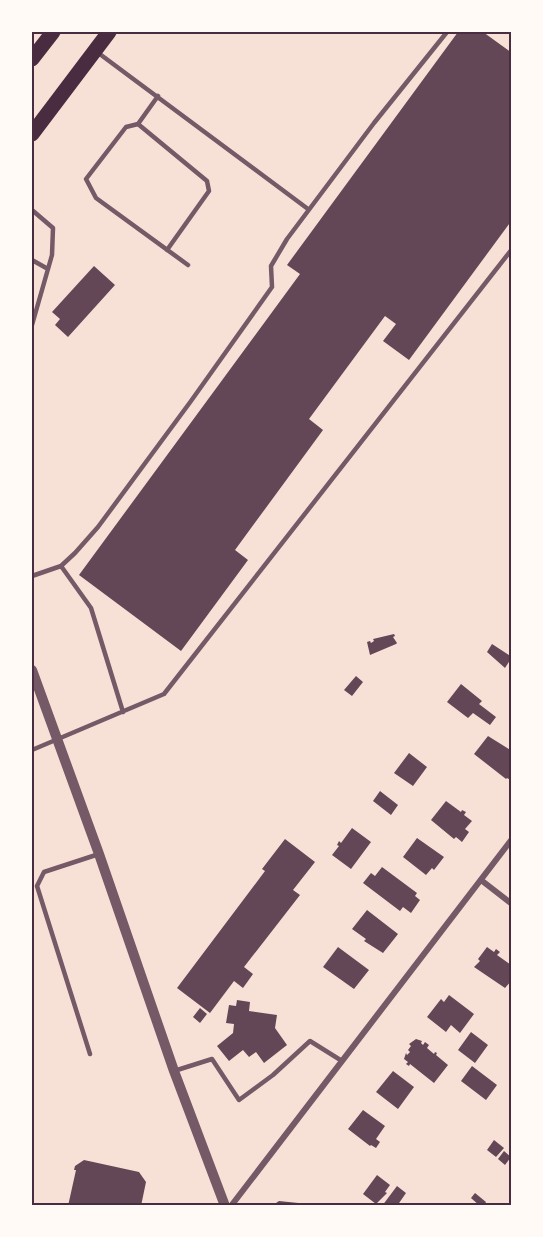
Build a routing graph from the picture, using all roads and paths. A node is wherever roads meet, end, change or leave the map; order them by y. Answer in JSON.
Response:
{"nodes":[{"id":1,"x":52,"y":32,"type":"edge"},
{"id":2,"x":110,"y":32,"type":"edge"},
{"id":3,"x":447,"y":32,"type":"edge"},
{"id":4,"x":95,"y":50,"type":"junction"},
{"id":5,"x":32,"y":59,"type":"edge"},
{"id":6,"x":158,"y":96,"type":"junction"},
{"id":7,"x":138,"y":124,"type":"junction"},
{"id":8,"x":32,"y":134,"type":"edge"},
{"id":9,"x":308,"y":209,"type":"junction"},
{"id":10,"x":32,"y":210,"type":"edge"},
{"id":11,"x":512,"y":249,"type":"edge"},
{"id":12,"x":167,"y":250,"type":"junction"},
{"id":13,"x":32,"y":260,"type":"edge"},
{"id":14,"x":188,"y":265,"type":"dead end"},
{"id":15,"x":48,"y":269,"type":"junction"},
{"id":16,"x":32,"y":325,"type":"edge"},
{"id":17,"x":61,"y":566,"type":"junction"},
{"id":18,"x":32,"y":576,"type":"edge"},
{"id":19,"x":32,"y":670,"type":"edge"},
{"id":20,"x":123,"y":712,"type":"junction"},
{"id":21,"x":57,"y":740,"type":"junction"},
{"id":22,"x":32,"y":750,"type":"edge"},
{"id":23,"x":512,"y":839,"type":"edge"},
{"id":24,"x":99,"y":854,"type":"junction"},
{"id":25,"x":481,"y":880,"type":"junction"},
{"id":26,"x":512,"y":904,"type":"edge"},
{"id":27,"x":90,"y":1054,"type":"dead end"},
{"id":28,"x":342,"y":1061,"type":"junction"},
{"id":29,"x":174,"y":1071,"type":"junction"},
{"id":30,"x":225,"y":1206,"type":"edge"},
{"id":31,"x":231,"y":1206,"type":"edge"}],
"edges":[{"from":1,"to":5,"type":"main road"},
{"from":2,"to":4,"type":"main road"},
{"from":3,"to":9,"type":"lane"},
{"from":4,"to":6,"type":"lane"},
{"from":4,"to":8,"type":"main road"},
{"from":6,"to":7,"type":"lane"},
{"from":6,"to":9,"type":"lane"},
{"from":7,"to":12,"type":"lane"},
{"from":7,"to":12,"type":"lane"},
{"from":9,"to":17,"type":"lane"},
{"from":10,"to":15,"type":"lane"},
{"from":11,"to":20,"type":"lane"},
{"from":12,"to":14,"type":"lane"},
{"from":13,"to":15,"type":"lane"},
{"from":15,"to":16,"type":"lane"},
{"from":17,"to":18,"type":"lane"},
{"from":17,"to":20,"type":"lane"},
{"from":19,"to":21,"type":"street"},
{"from":20,"to":21,"type":"lane"},
{"from":21,"to":22,"type":"lane"},
{"from":21,"to":24,"type":"street"},
{"from":23,"to":25,"type":"street"},
{"from":24,"to":27,"type":"lane"},
{"from":24,"to":29,"type":"street"},
{"from":25,"to":26,"type":"street"},
{"from":25,"to":28,"type":"street"},
{"from":28,"to":29,"type":"lane"},
{"from":28,"to":31,"type":"street"},
{"from":29,"to":30,"type":"street"}]}
